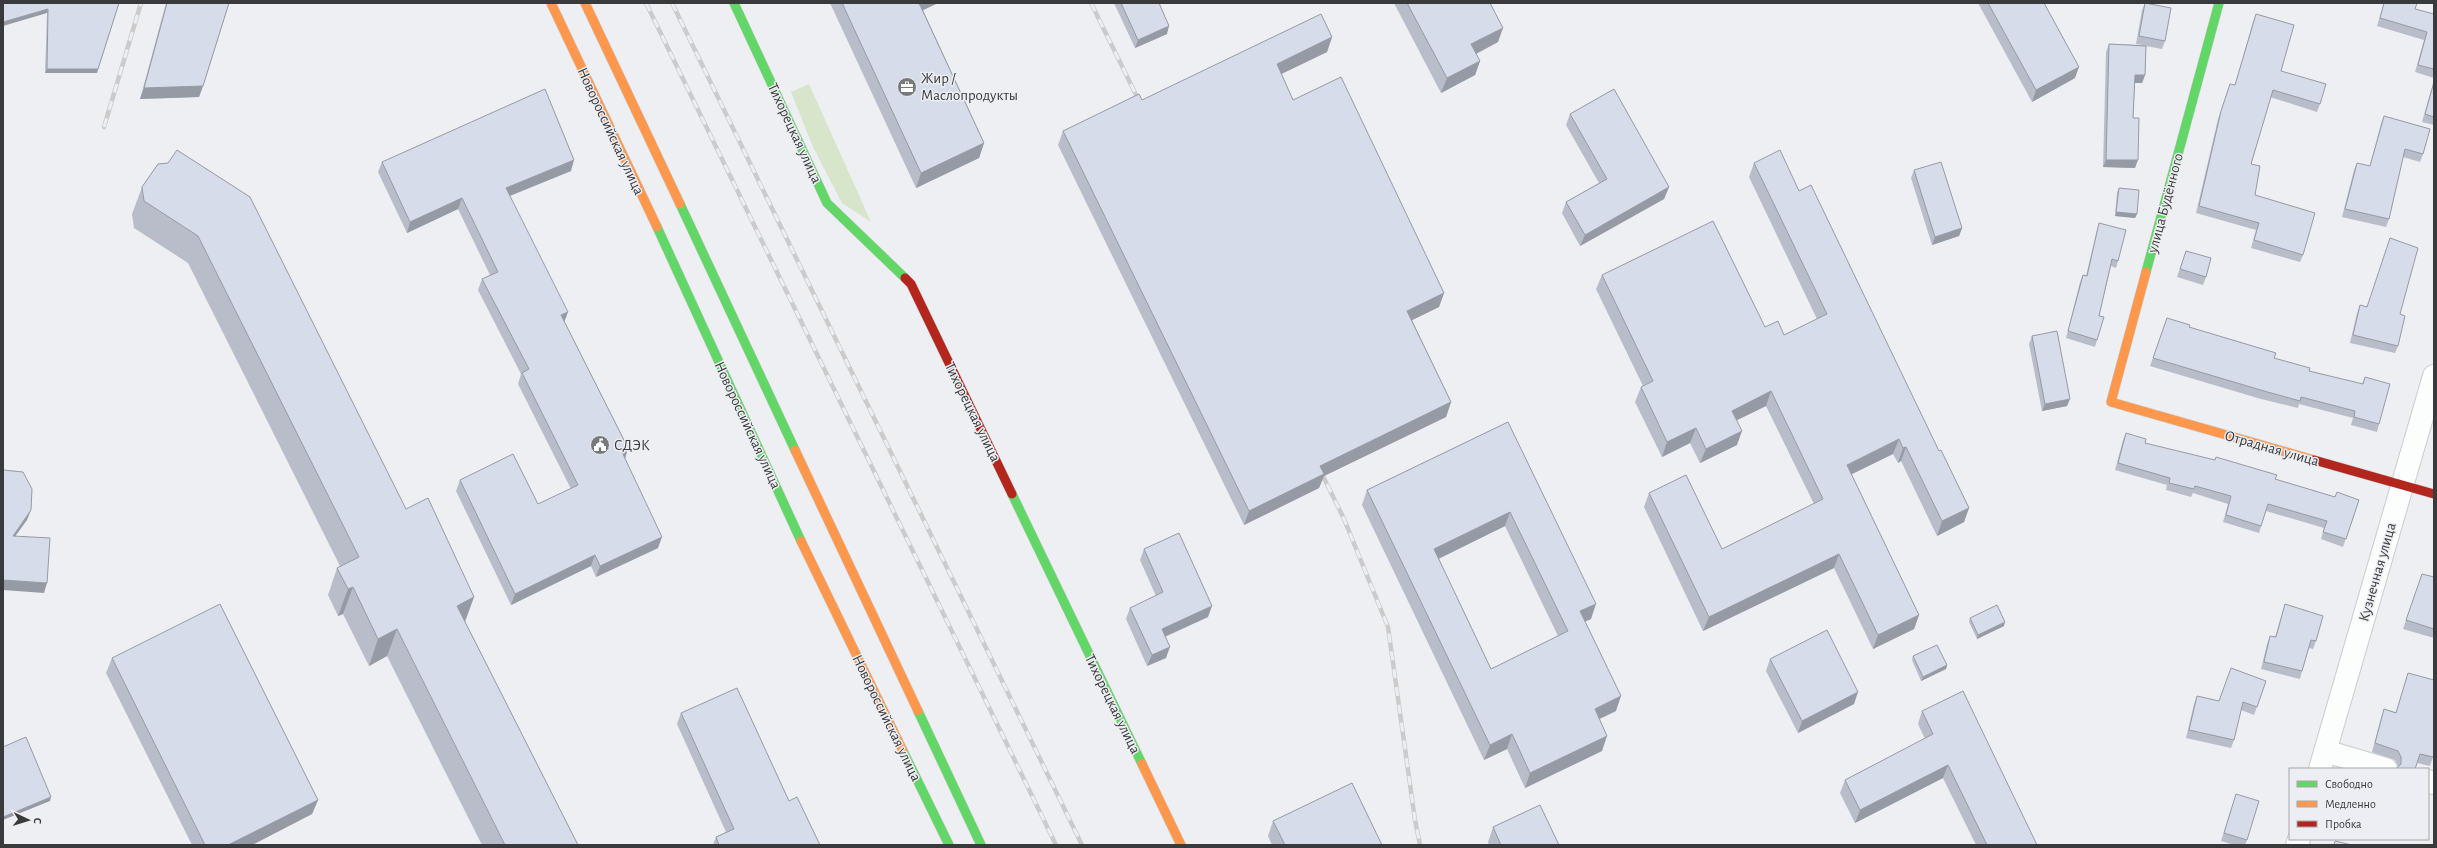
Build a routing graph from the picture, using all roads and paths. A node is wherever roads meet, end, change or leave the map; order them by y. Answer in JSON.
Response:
{"nodes":[{"id":1,"x":551,"y":3,"type":"edge"},
{"id":2,"x":585,"y":3,"type":"edge"},
{"id":3,"x":734,"y":3,"type":"edge"},
{"id":4,"x":2219,"y":3,"type":"edge"},
{"id":5,"x":2434,"y":376,"type":"edge"},
{"id":6,"x":2111,"y":402,"type":"joint"},
{"id":7,"x":2402,"y":485,"type":"junction"},
{"id":8,"x":2434,"y":494,"type":"edge"},
{"id":9,"x":2323,"y":760,"type":"edge"},
{"id":10,"x":2379,"y":768,"type":"edge"},
{"id":11,"x":949,"y":845,"type":"edge"},
{"id":12,"x":981,"y":845,"type":"edge"},
{"id":13,"x":1181,"y":845,"type":"edge"}],
"edges":[{"from":1,"to":11,"type":"main road","name":"Новороссийская улица"},
{"from":2,"to":12,"type":"main road","name":"Новороссийская улица"},
{"from":3,"to":13,"type":"main road","name":"Тихорецкая улица"},
{"from":4,"to":6,"type":"main road","name":"улица Будённого"},
{"from":5,"to":7,"type":"street","name":"Кузнечная улица"},
{"from":6,"to":7,"type":"main road","name":"Отрадная улица"},
{"from":7,"to":8,"type":"main road","name":"Отрадная улица"},
{"from":7,"to":9,"type":"street","name":"Кузнечная улица"},
{"from":9,"to":10,"type":"street"}]}
